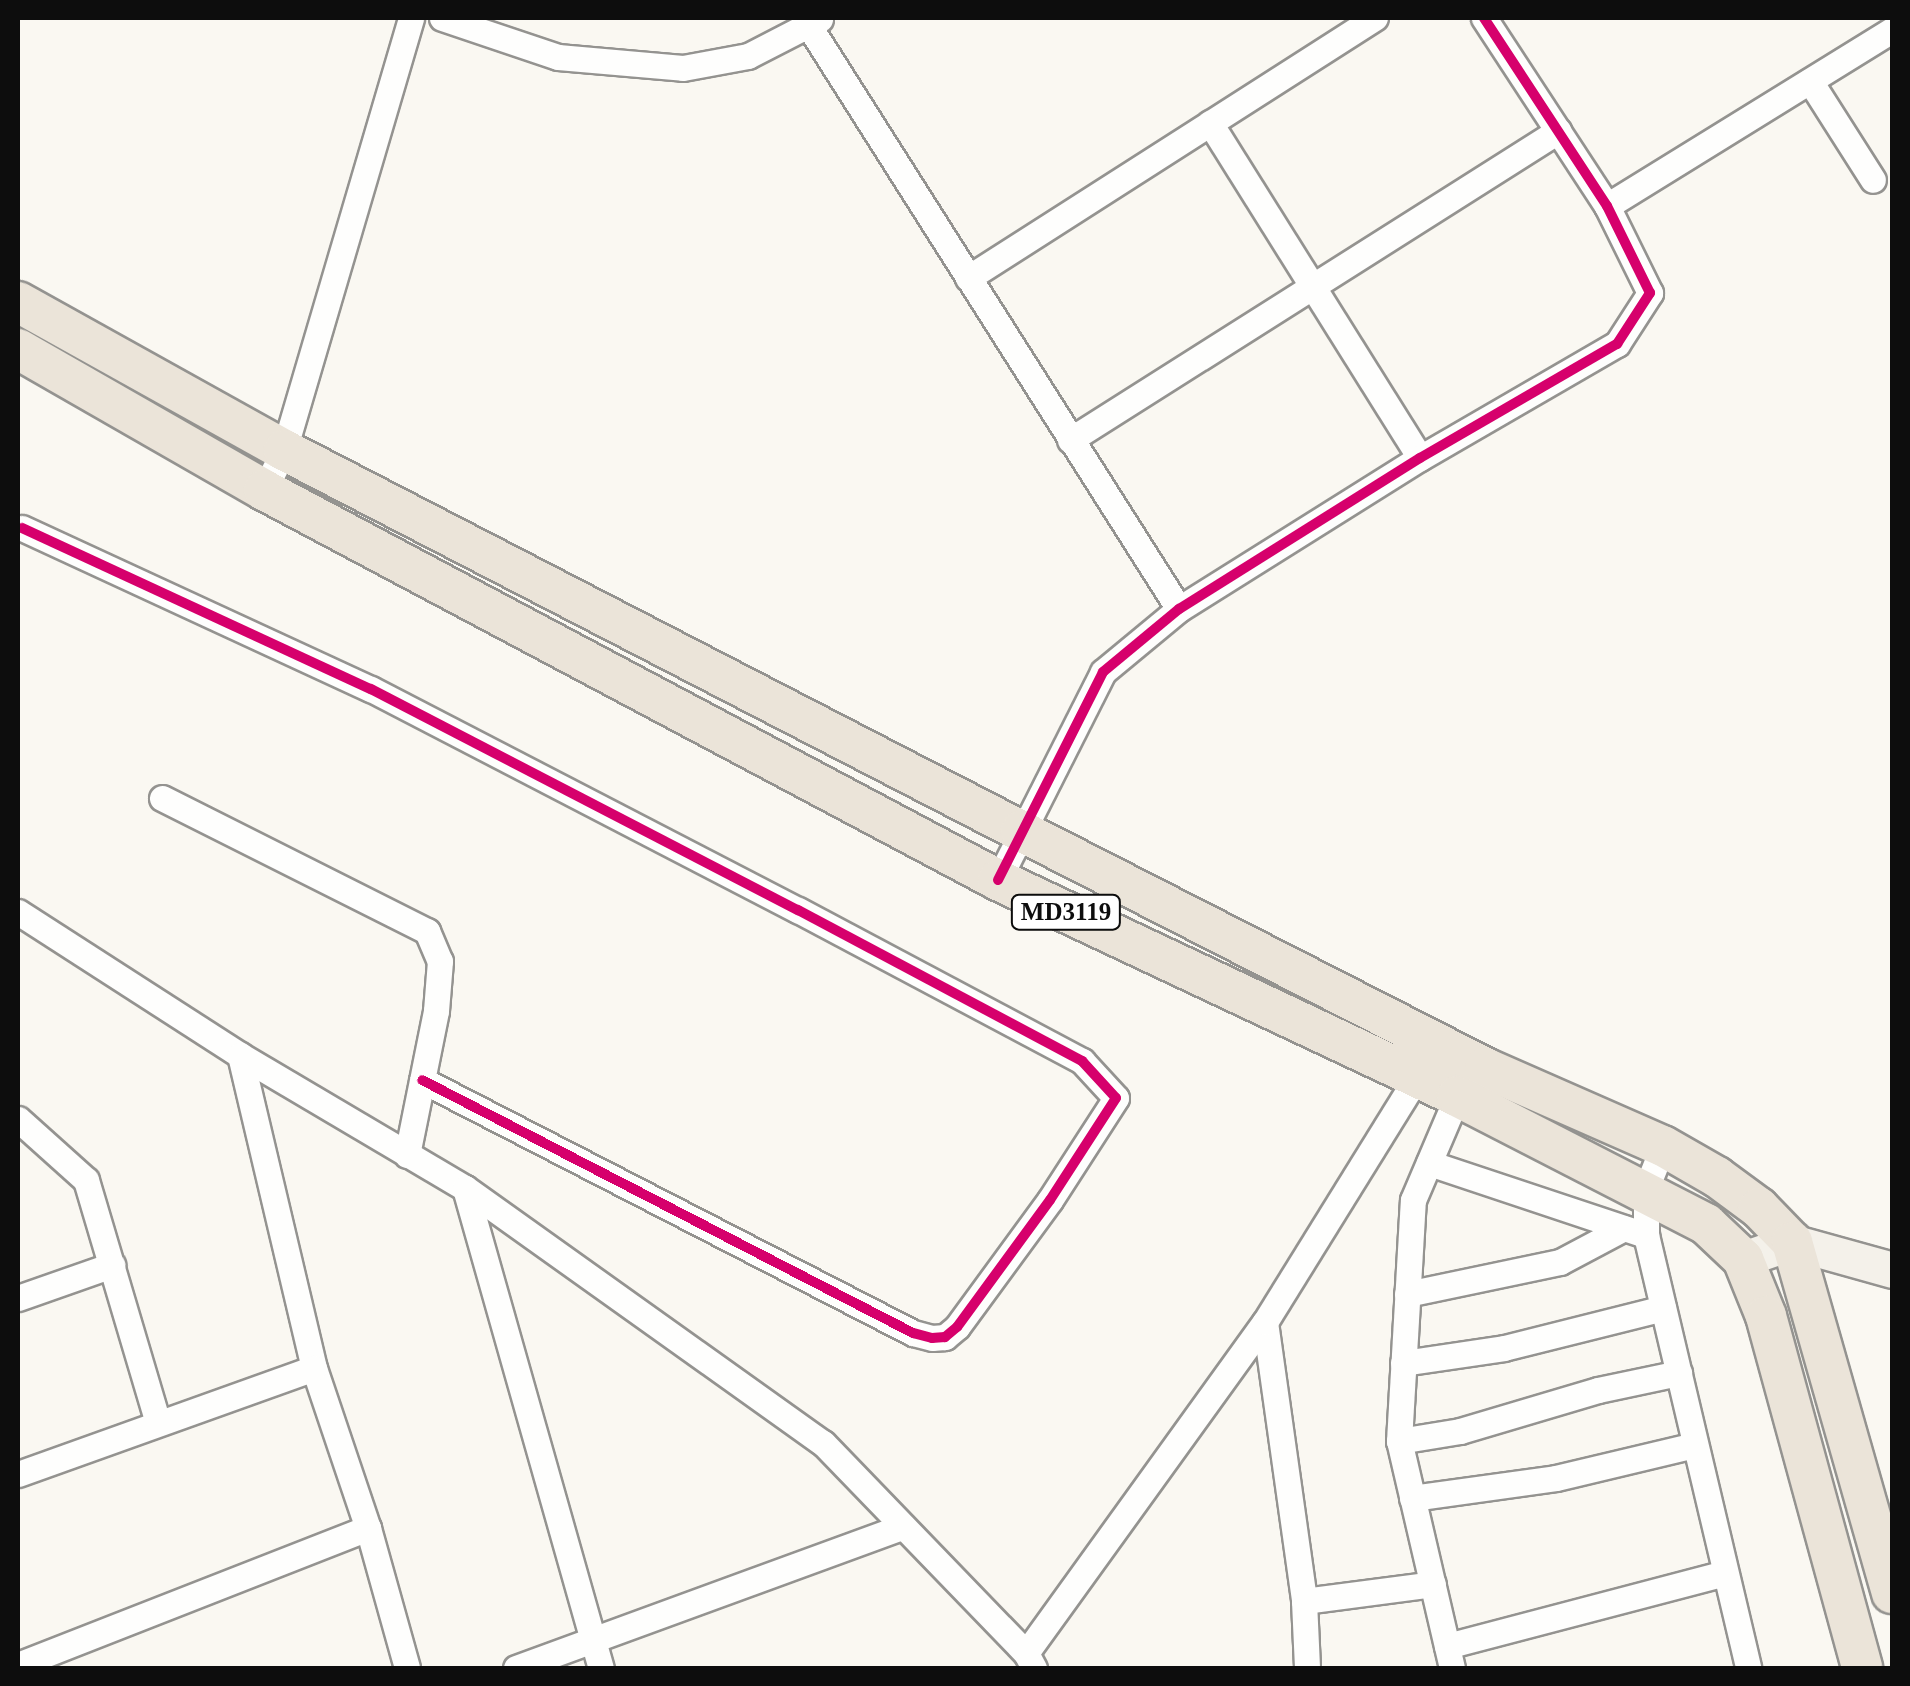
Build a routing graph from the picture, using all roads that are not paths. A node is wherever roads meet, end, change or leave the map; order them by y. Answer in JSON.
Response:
{"nodes":[{"id":1,"x":411,"y":18,"type":"edge"},
{"id":2,"x":442,"y":18,"type":"edge"},
{"id":3,"x":1375,"y":18,"type":"edge"},
{"id":4,"x":1484,"y":18,"type":"edge"},
{"id":5,"x":815,"y":22,"type":"edge"},
{"id":6,"x":1892,"y":30,"type":"edge"},
{"id":7,"x":1810,"y":81,"type":"junction"},
{"id":8,"x":1210,"y":123,"type":"junction"},
{"id":9,"x":1558,"y":131,"type":"junction"},
{"id":10,"x":1873,"y":180,"type":"dead end"},
{"id":11,"x":1607,"y":206,"type":"junction"},
{"id":12,"x":968,"y":278,"type":"junction"},
{"id":13,"x":1312,"y":287,"type":"junction"},
{"id":14,"x":18,"y":302,"type":"edge"},
{"id":15,"x":18,"y":349,"type":"edge"},
{"id":16,"x":1070,"y":440,"type":"junction"},
{"id":17,"x":284,"y":450,"type":"junction"},
{"id":18,"x":1420,"y":458,"type":"junction"},
{"id":19,"x":264,"y":490,"type":"junction"},
{"id":20,"x":22,"y":528,"type":"dead end"},
{"id":21,"x":1179,"y":609,"type":"junction"},
{"id":22,"x":162,"y":798,"type":"dead end"},
{"id":23,"x":1021,"y":831,"type":"junction"},
{"id":24,"x":998,"y":880,"type":"junction"},
{"id":25,"x":18,"y":912,"type":"edge"},
{"id":26,"x":240,"y":1055,"type":"junction"},
{"id":27,"x":1417,"y":1076,"type":"junction"},
{"id":28,"x":1465,"y":1079,"type":"junction"},
{"id":29,"x":422,"y":1080,"type":"junction"},
{"id":30,"x":18,"y":1119,"type":"edge"},
{"id":31,"x":1663,"y":1146,"type":"junction"},
{"id":32,"x":408,"y":1154,"type":"junction"},
{"id":33,"x":1429,"y":1162,"type":"junction"},
{"id":34,"x":465,"y":1188,"type":"junction"},
{"id":35,"x":1646,"y":1189,"type":"junction"},
{"id":36,"x":1635,"y":1232,"type":"junction"},
{"id":37,"x":1792,"y":1242,"type":"junction"},
{"id":38,"x":1743,"y":1258,"type":"junction"},
{"id":39,"x":1887,"y":1262,"type":"edge"},
{"id":40,"x":112,"y":1265,"type":"junction"},
{"id":41,"x":1407,"y":1294,"type":"junction"},
{"id":42,"x":18,"y":1298,"type":"edge"},
{"id":43,"x":1663,"y":1308,"type":"junction"},
{"id":44,"x":1265,"y":1322,"type":"junction"},
{"id":45,"x":1403,"y":1363,"type":"junction"},
{"id":46,"x":314,"y":1368,"type":"junction"},
{"id":47,"x":1678,"y":1373,"type":"junction"},
{"id":48,"x":158,"y":1423,"type":"junction"},
{"id":49,"x":1399,"y":1442,"type":"junction"},
{"id":50,"x":1696,"y":1445,"type":"junction"},
{"id":51,"x":18,"y":1474,"type":"edge"},
{"id":52,"x":1412,"y":1498,"type":"junction"},
{"id":53,"x":903,"y":1526,"type":"junction"},
{"id":54,"x":368,"y":1528,"type":"junction"},
{"id":55,"x":1725,"y":1572,"type":"junction"},
{"id":56,"x":1433,"y":1584,"type":"junction"},
{"id":57,"x":1892,"y":1593,"type":"edge"},
{"id":58,"x":1304,"y":1601,"type":"junction"},
{"id":59,"x":597,"y":1656,"type":"edge"},
{"id":60,"x":1449,"y":1657,"type":"edge"},
{"id":61,"x":1030,"y":1661,"type":"edge"},
{"id":62,"x":18,"y":1665,"type":"edge"},
{"id":63,"x":407,"y":1668,"type":"edge"},
{"id":64,"x":516,"y":1668,"type":"edge"},
{"id":65,"x":1306,"y":1668,"type":"edge"},
{"id":66,"x":1748,"y":1668,"type":"edge"},
{"id":67,"x":1862,"y":1668,"type":"edge"}],
"edges":[{"from":1,"to":17,"type":"street"},
{"from":2,"to":5,"type":"street"},
{"from":3,"to":8,"type":"street"},
{"from":4,"to":9,"type":"street"},
{"from":5,"to":12,"type":"street"},
{"from":6,"to":7,"type":"street"},
{"from":7,"to":10,"type":"street"},
{"from":7,"to":11,"type":"street"},
{"from":8,"to":12,"type":"street"},
{"from":8,"to":13,"type":"street"},
{"from":9,"to":11,"type":"street"},
{"from":9,"to":13,"type":"street"},
{"from":11,"to":18,"type":"street"},
{"from":12,"to":16,"type":"street"},
{"from":13,"to":16,"type":"street"},
{"from":13,"to":18,"type":"street"},
{"from":14,"to":17,"type":"main road","number":"MD3119"},
{"from":15,"to":19,"type":"main road","number":"MD3119"},
{"from":16,"to":21,"type":"street"},
{"from":17,"to":19,"type":"street"},
{"from":17,"to":23,"type":"main road","number":"MD3119"},
{"from":18,"to":21,"type":"street"},
{"from":19,"to":24,"type":"main road","number":"MD3119"},
{"from":20,"to":29,"type":"street"},
{"from":21,"to":23,"type":"street"},
{"from":22,"to":29,"type":"street"},
{"from":23,"to":24,"type":"street"},
{"from":23,"to":28,"type":"main road","number":"MD3119"},
{"from":24,"to":27,"type":"main road","number":"MD3119"},
{"from":25,"to":26,"type":"street"},
{"from":26,"to":32,"type":"street"},
{"from":26,"to":46,"type":"street"},
{"from":27,"to":28,"type":"main road","number":"MD3119"},
{"from":27,"to":44,"type":"street"},
{"from":28,"to":31,"type":"main road","number":"MD3119"},
{"from":28,"to":33,"type":"street"},
{"from":28,"to":35,"type":"main road","number":"MD3119"},
{"from":29,"to":32,"type":"street"},
{"from":30,"to":40,"type":"street"},
{"from":31,"to":35,"type":"street"},
{"from":31,"to":37,"type":"main road","number":"MD3119"},
{"from":32,"to":34,"type":"street"},
{"from":33,"to":36,"type":"street"},
{"from":33,"to":41,"type":"street"},
{"from":34,"to":53,"type":"street"},
{"from":34,"to":59,"type":"street"},
{"from":35,"to":36,"type":"street"},
{"from":35,"to":38,"type":"main road","number":"MD3119"},
{"from":36,"to":41,"type":"street"},
{"from":36,"to":43,"type":"street"},
{"from":37,"to":38,"type":"street"},
{"from":37,"to":39,"type":"street"},
{"from":37,"to":57,"type":"main road","number":"MD3119"},
{"from":38,"to":67,"type":"main road","number":"MD3119"},
{"from":40,"to":42,"type":"street"},
{"from":40,"to":48,"type":"street"},
{"from":41,"to":45,"type":"street"},
{"from":43,"to":45,"type":"street"},
{"from":43,"to":47,"type":"street"},
{"from":44,"to":58,"type":"street"},
{"from":44,"to":61,"type":"street"},
{"from":45,"to":49,"type":"street"},
{"from":46,"to":48,"type":"street"},
{"from":46,"to":54,"type":"street"},
{"from":47,"to":49,"type":"street"},
{"from":47,"to":50,"type":"street"},
{"from":48,"to":51,"type":"street"},
{"from":49,"to":52,"type":"street"},
{"from":50,"to":52,"type":"street"},
{"from":50,"to":55,"type":"street"},
{"from":52,"to":56,"type":"street"},
{"from":53,"to":59,"type":"street"},
{"from":53,"to":61,"type":"street"},
{"from":54,"to":62,"type":"street"},
{"from":54,"to":63,"type":"street"},
{"from":55,"to":60,"type":"street"},
{"from":55,"to":66,"type":"street"},
{"from":56,"to":58,"type":"street"},
{"from":56,"to":60,"type":"street"},
{"from":58,"to":65,"type":"street"},
{"from":59,"to":64,"type":"street"}]}
